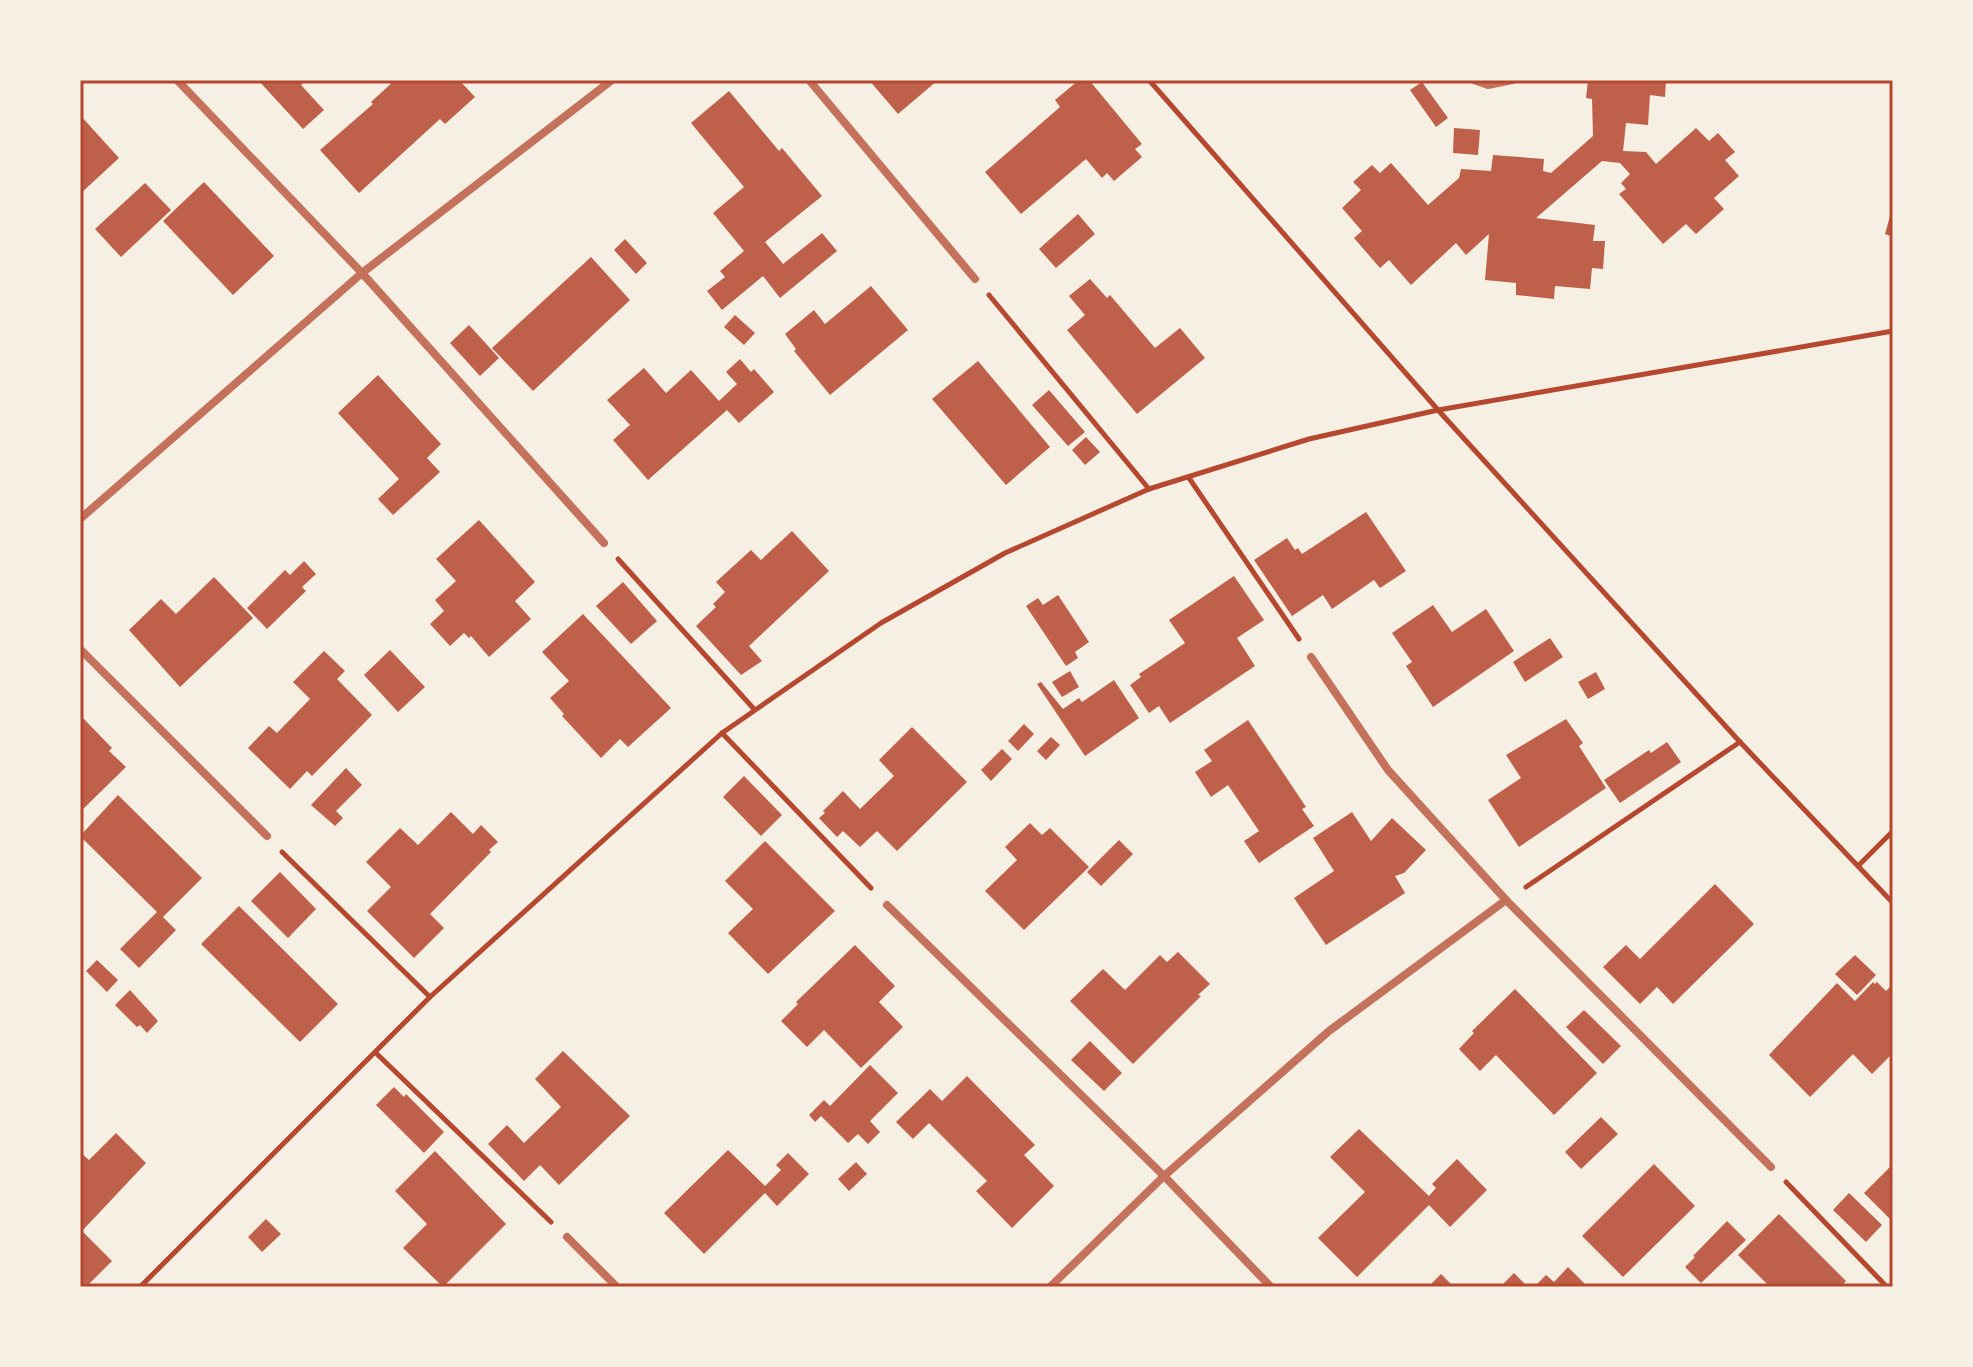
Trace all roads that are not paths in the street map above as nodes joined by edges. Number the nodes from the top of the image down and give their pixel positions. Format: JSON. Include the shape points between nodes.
{"nodes":[{"id":1,"x":177,"y":80,"type":"edge"},
{"id":2,"x":612,"y":80,"type":"edge"},
{"id":3,"x":809,"y":80,"type":"edge"},
{"id":4,"x":1474,"y":80,"type":"edge"},
{"id":5,"x":1512,"y":80,"type":"edge"},
{"id":6,"x":362,"y":273,"type":"junction"},
{"id":7,"x":975,"y":279,"type":"road end"},
{"id":8,"x":80,"y":519,"type":"edge"},
{"id":9,"x":604,"y":543,"type":"road end"},
{"id":10,"x":80,"y":649,"type":"edge"},
{"id":11,"x":1311,"y":657,"type":"road end"},
{"id":12,"x":267,"y":836,"type":"road end"},
{"id":13,"x":1506,"y":900,"type":"junction"},
{"id":14,"x":887,"y":905,"type":"road end"},
{"id":15,"x":1771,"y":1167,"type":"road end"},
{"id":16,"x":1164,"y":1176,"type":"junction"},
{"id":17,"x":567,"y":1237,"type":"road end"},
{"id":18,"x":617,"y":1287,"type":"edge"},
{"id":19,"x":1050,"y":1287,"type":"edge"},
{"id":20,"x":1271,"y":1287,"type":"edge"}],
"edges":[{"from":1,"to":6,"type":"street"},
{"from":2,"to":6,"type":"street"},
{"from":3,"to":7,"type":"street"},
{"from":4,"to":5,"type":"street","via":[[1488,85]]},
{"from":6,"to":8,"type":"street"},
{"from":6,"to":9,"type":"street"},
{"from":10,"to":12,"type":"street"},
{"from":11,"to":13,"type":"street","via":[[1388,770]]},
{"from":13,"to":15,"type":"street"},
{"from":13,"to":16,"type":"street","via":[[1329,1031]]},
{"from":14,"to":16,"type":"street"},
{"from":16,"to":19,"type":"street"},
{"from":16,"to":20,"type":"street"},
{"from":17,"to":18,"type":"street"}]}
